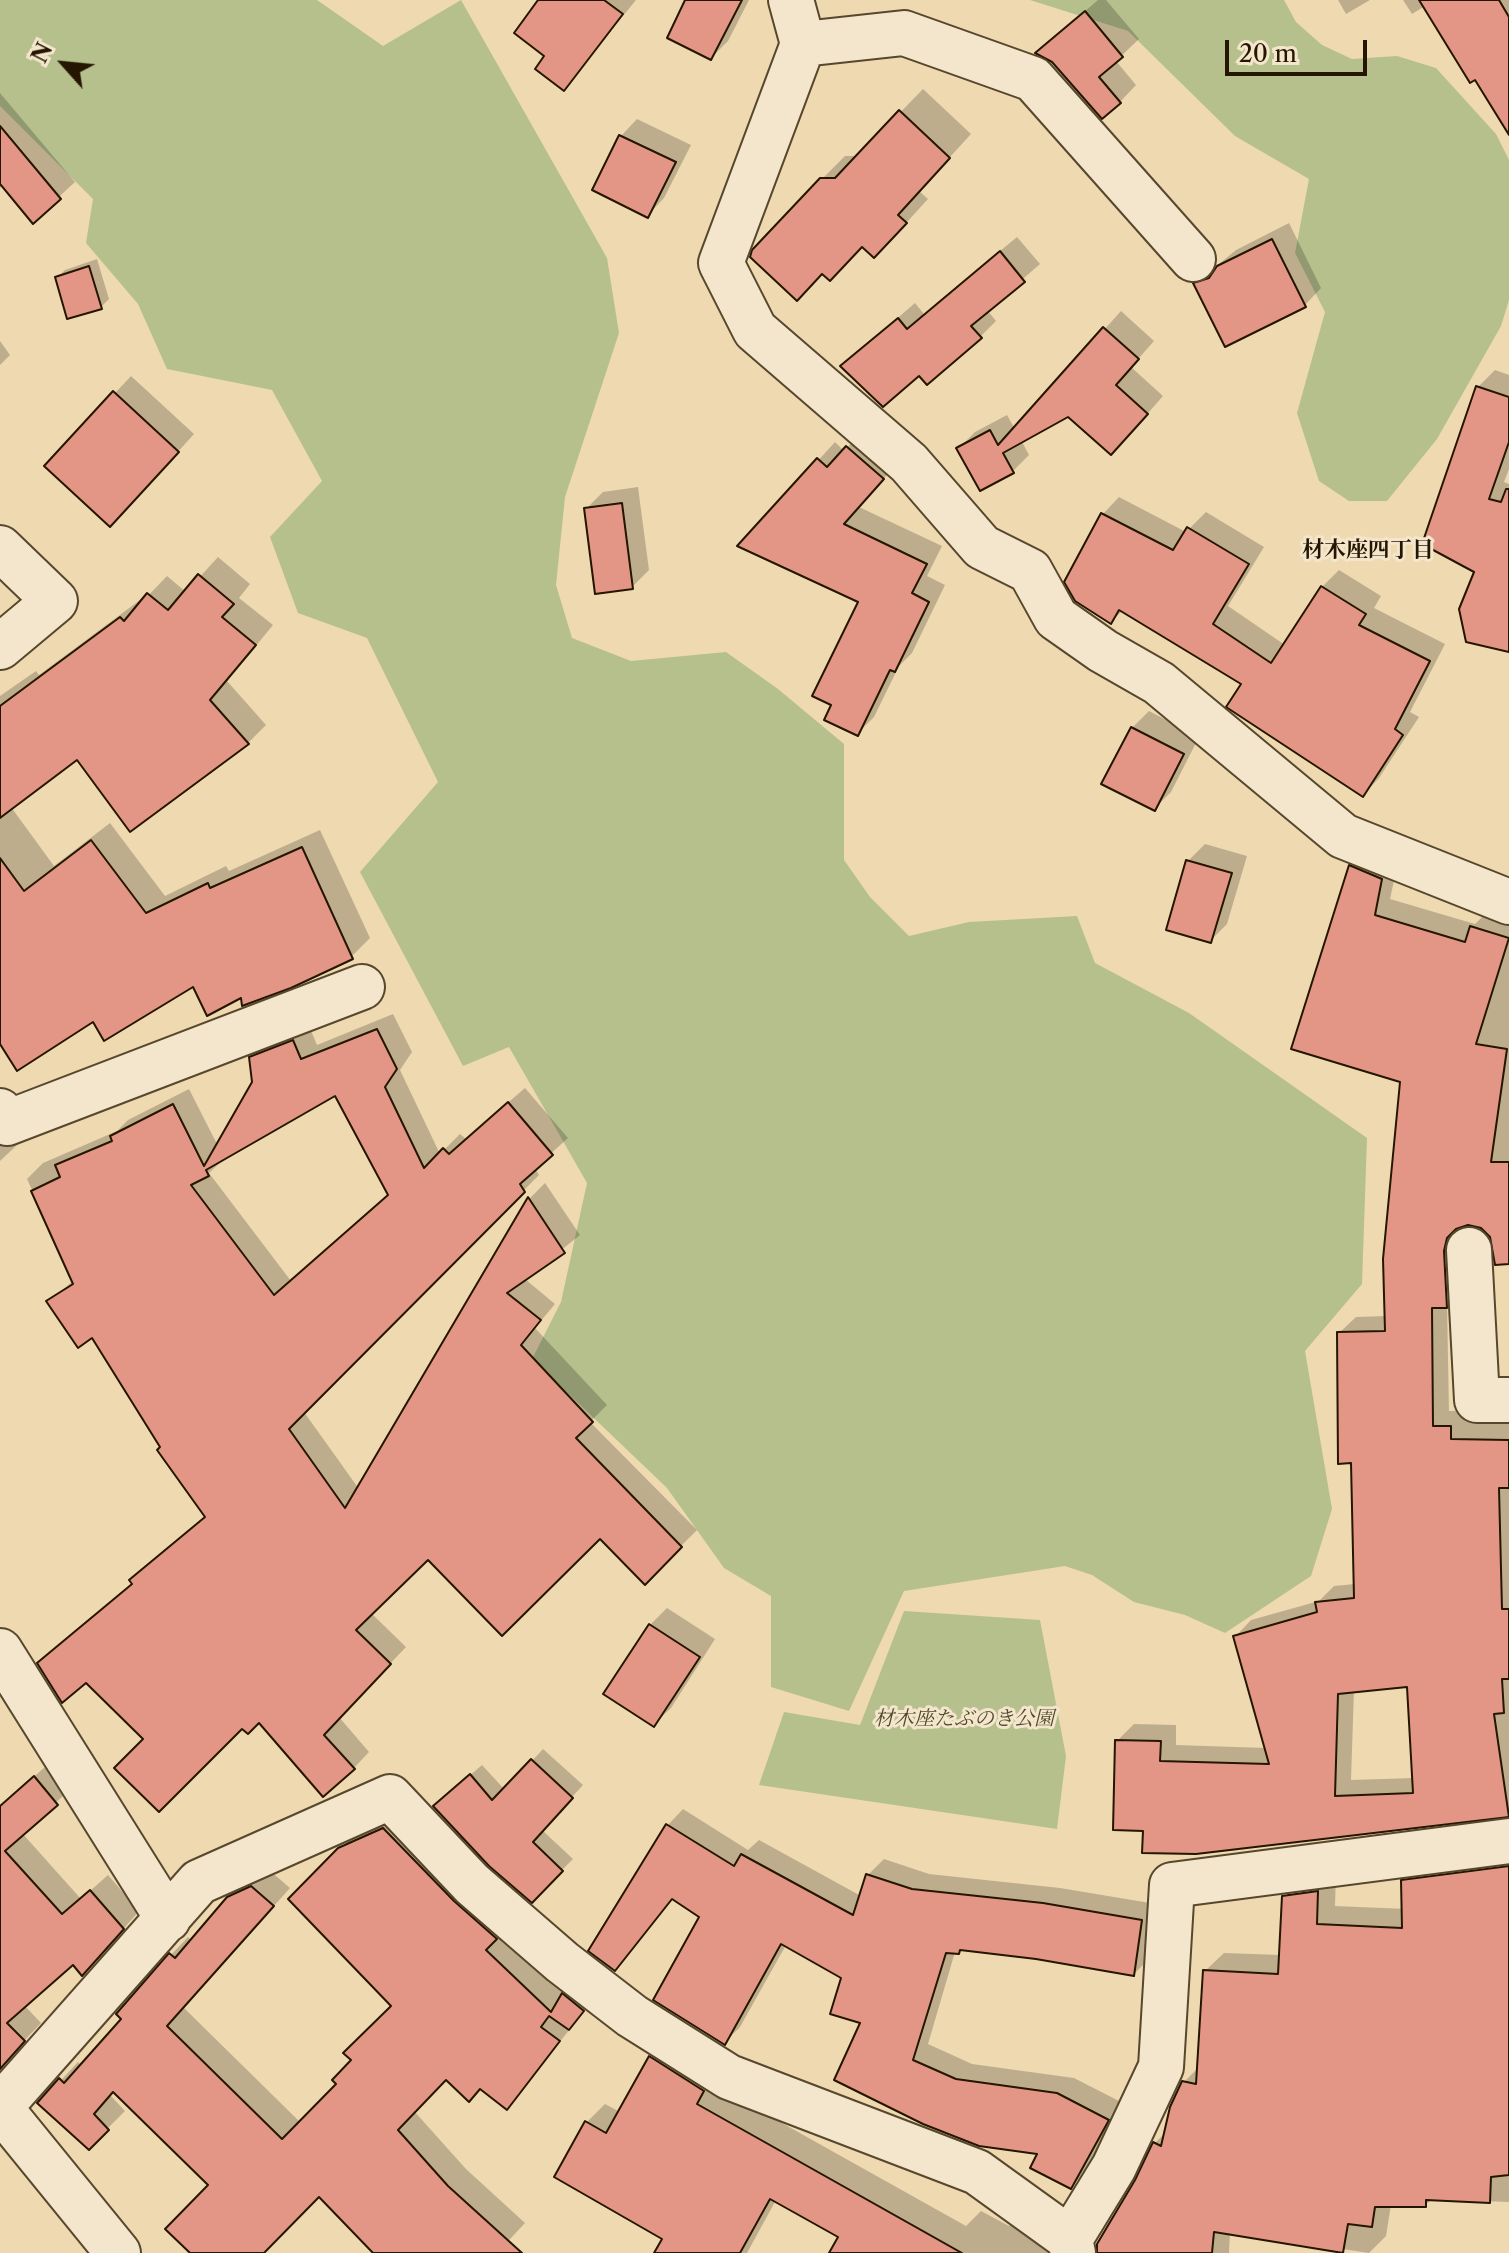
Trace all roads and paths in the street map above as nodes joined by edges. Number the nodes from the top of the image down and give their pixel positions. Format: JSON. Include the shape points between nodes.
{"nodes":[{"id":1,"x":791,"y":0,"type":"edge"},
{"id":2,"x":803,"y":44,"type":"junction"},
{"id":3,"x":1193,"y":259,"type":"dead end"},
{"id":4,"x":0,"y":548,"type":"edge"},
{"id":5,"x":0,"y":647,"type":"edge"},
{"id":6,"x":1509,"y":902,"type":"edge"},
{"id":7,"x":362,"y":987,"type":"dead end"},
{"id":8,"x":0,"y":1111,"type":"edge"},
{"id":9,"x":1469,"y":1250,"type":"dead end"},
{"id":10,"x":1509,"y":1400,"type":"edge"},
{"id":11,"x":0,"y":1651,"type":"edge"},
{"id":12,"x":1509,"y":1841,"type":"edge"},
{"id":13,"x":168,"y":1919,"type":"junction"},
{"id":14,"x":0,"y":2108,"type":"edge"},
{"id":15,"x":1071,"y":2246,"type":"edge"},
{"id":16,"x":118,"y":2253,"type":"edge"}],
"edges":[{"from":1,"to":2,"type":"street"},
{"from":2,"to":3,"type":"street","via":[[904,33],[1033,79]]},
{"from":2,"to":6,"type":"street","via":[[721,263],[755,330],[909,463],[982,547],[1030,571],[1056,618],[1159,683],[1343,836]]},
{"from":4,"to":5,"type":"street","via":[[55,601]]},
{"from":7,"to":8,"type":"street","via":[[7,1123]]},
{"from":9,"to":10,"type":"street","via":[[1477,1400]]},
{"from":11,"to":13,"type":"street"},
{"from":12,"to":15,"type":"street","via":[[1172,1885],[1161,2067]]},
{"from":13,"to":14,"type":"street"},
{"from":13,"to":15,"type":"street","via":[[199,1882],[390,1797],[472,1884],[632,2016],[729,2077],[977,2172]]},
{"from":14,"to":16,"type":"street"}]}
